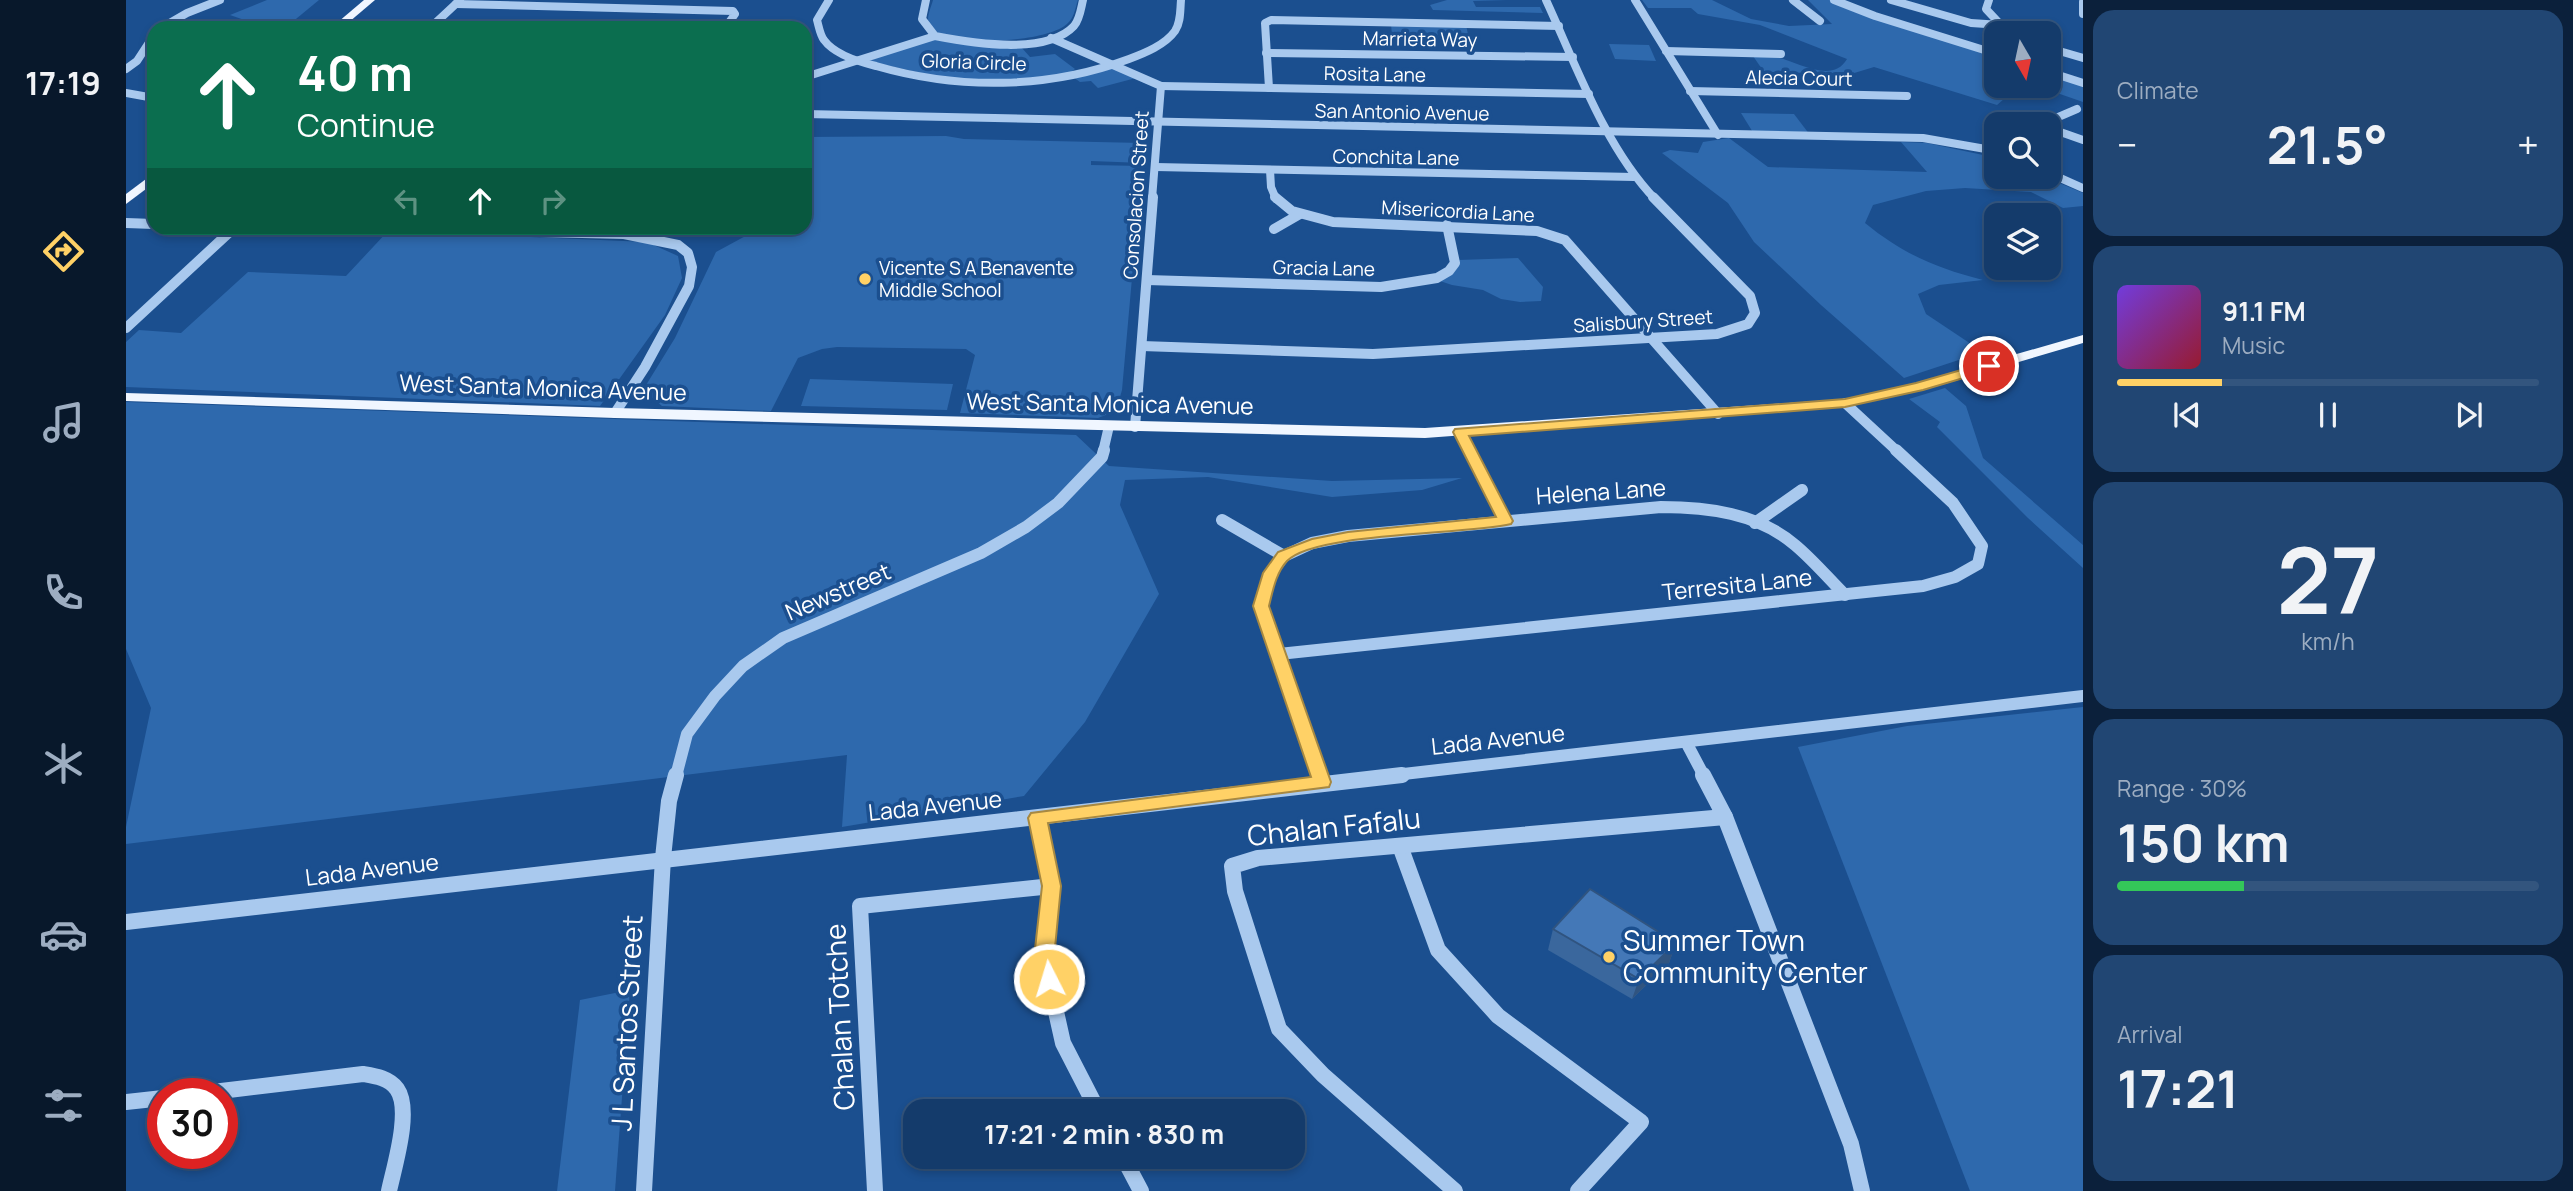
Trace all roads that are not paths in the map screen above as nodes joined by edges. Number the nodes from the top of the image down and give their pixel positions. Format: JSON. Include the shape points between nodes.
{"nodes":[{"id":1,"x":187,"y":0,"type":"edge"},
{"id":2,"x":220,"y":0,"type":"edge"},
{"id":3,"x":370,"y":0,"type":"edge"},
{"id":4,"x":642,"y":0,"type":"edge"},
{"id":5,"x":829,"y":0,"type":"edge"},
{"id":6,"x":926,"y":0,"type":"edge"},
{"id":7,"x":1083,"y":0,"type":"edge"},
{"id":8,"x":1181,"y":0,"type":"edge"},
{"id":9,"x":1546,"y":0,"type":"edge"},
{"id":10,"x":1635,"y":0,"type":"edge"},
{"id":11,"x":1793,"y":0,"type":"edge"},
{"id":12,"x":1834,"y":0,"type":"edge"},
{"id":13,"x":1891,"y":0,"type":"edge"},
{"id":14,"x":1989,"y":0,"type":"edge"},
{"id":15,"x":458,"y":2,"type":"edge"},
{"id":16,"x":2083,"y":2,"type":"edge"},
{"id":17,"x":207,"y":5,"type":"junction"},
{"id":18,"x":634,"y":8,"type":"junction"},
{"id":19,"x":2083,"y":13,"type":"edge"},
{"id":20,"x":1820,"y":20,"type":"dead end"},
{"id":21,"x":171,"y":21,"type":"edge"},
{"id":22,"x":344,"y":21,"type":"edge"},
{"id":23,"x":438,"y":21,"type":"edge"},
{"id":24,"x":730,"y":21,"type":"edge"},
{"id":25,"x":1997,"y":21,"type":"edge"},
{"id":26,"x":1984,"y":24,"type":"edge"},
{"id":27,"x":1559,"y":26,"type":"junction"},
{"id":28,"x":935,"y":36,"type":"junction"},
{"id":29,"x":1051,"y":37,"type":"junction"},
{"id":30,"x":147,"y":46,"type":"edge"},
{"id":31,"x":1984,"y":50,"type":"edge"},
{"id":32,"x":1666,"y":51,"type":"junction"},
{"id":33,"x":2062,"y":52,"type":"edge"},
{"id":34,"x":1266,"y":53,"type":"junction"},
{"id":35,"x":1781,"y":54,"type":"dead end"},
{"id":36,"x":1573,"y":57,"type":"junction"},
{"id":37,"x":2083,"y":58,"type":"edge"},
{"id":38,"x":854,"y":60,"type":"junction"},
{"id":39,"x":1115,"y":65,"type":"junction"},
{"id":40,"x":126,"y":69,"type":"edge"},
{"id":41,"x":812,"y":75,"type":"edge"},
{"id":42,"x":2062,"y":76,"type":"edge"},
{"id":43,"x":2083,"y":83,"type":"edge"},
{"id":44,"x":1161,"y":86,"type":"junction"},
{"id":45,"x":1269,"y":88,"type":"junction"},
{"id":46,"x":1690,"y":91,"type":"junction"},
{"id":47,"x":126,"y":93,"type":"edge"},
{"id":48,"x":1589,"y":94,"type":"junction"},
{"id":49,"x":1908,"y":96,"type":"dead end"},
{"id":50,"x":147,"y":97,"type":"edge"},
{"id":51,"x":2077,"y":109,"type":"dead end"},
{"id":52,"x":812,"y":114,"type":"edge"},
{"id":53,"x":2061,"y":116,"type":"edge"},
{"id":54,"x":1158,"y":123,"type":"junction"},
{"id":55,"x":1610,"y":132,"type":"junction"},
{"id":56,"x":2061,"y":132,"type":"edge"},
{"id":57,"x":1718,"y":135,"type":"junction"},
{"id":58,"x":2083,"y":140,"type":"edge"},
{"id":59,"x":1984,"y":148,"type":"edge"},
{"id":60,"x":1156,"y":167,"type":"junction"},
{"id":61,"x":1270,"y":170,"type":"junction"},
{"id":62,"x":1634,"y":177,"type":"junction"},
{"id":63,"x":2061,"y":178,"type":"edge"},
{"id":64,"x":147,"y":183,"type":"edge"},
{"id":65,"x":2083,"y":188,"type":"edge"},
{"id":66,"x":126,"y":200,"type":"edge"},
{"id":67,"x":1300,"y":214,"type":"junction"},
{"id":68,"x":126,"y":223,"type":"edge"},
{"id":69,"x":147,"y":224,"type":"edge"},
{"id":70,"x":1447,"y":225,"type":"junction"},
{"id":71,"x":1274,"y":229,"type":"dead end"},
{"id":72,"x":226,"y":235,"type":"edge"},
{"id":73,"x":629,"y":235,"type":"edge"},
{"id":74,"x":1147,"y":280,"type":"junction"},
{"id":75,"x":126,"y":328,"type":"edge"},
{"id":76,"x":1652,"y":338,"type":"junction"},
{"id":77,"x":2083,"y":338,"type":"edge"},
{"id":78,"x":1142,"y":346,"type":"junction"},
{"id":79,"x":126,"y":397,"type":"edge"},
{"id":80,"x":1845,"y":403,"type":"junction"},
{"id":81,"x":615,"y":413,"type":"junction"},
{"id":82,"x":1718,"y":414,"type":"junction"},
{"id":83,"x":1109,"y":426,"type":"junction"},
{"id":84,"x":1135,"y":427,"type":"junction"},
{"id":85,"x":1460,"y":432,"type":"junction"},
{"id":86,"x":1802,"y":490,"type":"dead end"},
{"id":87,"x":1222,"y":520,"type":"dead end"},
{"id":88,"x":1506,"y":521,"type":"junction"},
{"id":89,"x":1755,"y":523,"type":"junction"},
{"id":90,"x":1283,"y":556,"type":"junction"},
{"id":91,"x":1845,"y":595,"type":"junction"},
{"id":92,"x":1279,"y":654,"type":"junction"},
{"id":93,"x":2083,"y":696,"type":"edge"},
{"id":94,"x":1686,"y":742,"type":"junction"},
{"id":95,"x":1322,"y":782,"type":"junction"},
{"id":96,"x":1725,"y":817,"type":"junction"},
{"id":97,"x":1038,"y":818,"type":"junction"},
{"id":98,"x":1400,"y":846,"type":"junction"},
{"id":99,"x":663,"y":858,"type":"junction"},
{"id":100,"x":1052,"y":886,"type":"junction"},
{"id":101,"x":126,"y":922,"type":"edge"},
{"id":102,"x":238,"y":1089,"type":"edge"},
{"id":103,"x":1092,"y":1099,"type":"edge"},
{"id":104,"x":147,"y":1100,"type":"edge"},
{"id":105,"x":126,"y":1102,"type":"edge"},
{"id":106,"x":1129,"y":1169,"type":"edge"},
{"id":107,"x":389,"y":1191,"type":"edge"},
{"id":108,"x":644,"y":1191,"type":"edge"},
{"id":109,"x":875,"y":1191,"type":"edge"},
{"id":110,"x":1141,"y":1191,"type":"edge"},
{"id":111,"x":1455,"y":1191,"type":"edge"},
{"id":112,"x":1578,"y":1191,"type":"edge"},
{"id":113,"x":1862,"y":1191,"type":"edge"}],
"edges":[{"from":1,"to":17,"type":"street"},
{"from":2,"to":17,"type":"street"},
{"from":3,"to":22,"type":"main road"},
{"from":4,"to":18,"type":"street"},
{"from":5,"to":38,"type":"street","name":"Gloria Circle","via":[[817,20],[824,40]]},
{"from":6,"to":28,"type":"street","via":[[922,19]]},
{"from":7,"to":29,"type":"street","via":[[1073,26]]},
{"from":8,"to":39,"type":"street","name":"Gloria Circle","via":[[1177,27],[1158,47]]},
{"from":9,"to":27,"type":"street","name":"Salisbury Street"},
{"from":10,"to":32,"type":"street"},
{"from":11,"to":20,"type":"street"},
{"from":12,"to":31,"type":"street"},
{"from":13,"to":26,"type":"street"},
{"from":14,"to":25,"type":"street","via":[[1986,9]]},
{"from":15,"to":18,"type":"street"},
{"from":15,"to":23,"type":"street"},
{"from":16,"to":19,"type":"street"},
{"from":17,"to":21,"type":"street"},
{"from":18,"to":24,"type":"street","via":[[733,11]]},
{"from":27,"to":34,"type":"street","via":[[1276,20],[1265,23]]},
{"from":27,"to":36,"type":"street","name":"Salisbury Street"},
{"from":28,"to":29,"type":"street","via":[[986,44]]},
{"from":28,"to":38,"type":"street"},
{"from":29,"to":39,"type":"street","name":"Consolacion Street"},
{"from":30,"to":40,"type":"street"},
{"from":32,"to":35,"type":"street"},
{"from":32,"to":46,"type":"street"},
{"from":33,"to":37,"type":"street"},
{"from":34,"to":36,"type":"street","name":"Marrieta Way"},
{"from":34,"to":45,"type":"street"},
{"from":36,"to":48,"type":"street","name":"Salisbury Street"},
{"from":38,"to":39,"type":"street","name":"Gloria Circle","via":[[891,72],[996,82],[1069,76]]},
{"from":38,"to":41,"type":"street"},
{"from":39,"to":44,"type":"street","name":"Consolacion Street"},
{"from":42,"to":43,"type":"street"},
{"from":44,"to":45,"type":"street","name":"Rosita Lane"},
{"from":44,"to":54,"type":"street","name":"Consolacion Street"},
{"from":45,"to":48,"type":"street","name":"Rosita Lane"},
{"from":46,"to":49,"type":"street","name":"Alecia Court"},
{"from":46,"to":57,"type":"street"},
{"from":47,"to":50,"type":"street"},
{"from":48,"to":55,"type":"street","name":"Salisbury Street"},
{"from":51,"to":53,"type":"street"},
{"from":52,"to":54,"type":"street","name":"San Antonio Avenue"},
{"from":54,"to":55,"type":"street","name":"San Antonio Avenue"},
{"from":54,"to":60,"type":"street","name":"Consolacion Street"},
{"from":55,"to":57,"type":"street","name":"San Antonio Avenue"},
{"from":55,"to":62,"type":"street","name":"Salisbury Street"},
{"from":56,"to":58,"type":"street"},
{"from":57,"to":59,"type":"street","name":"San Antonio Avenue","via":[[1923,138]]},
{"from":60,"to":61,"type":"street","name":"Conchita Lane"},
{"from":60,"to":74,"type":"street","name":"Consolacion Street"},
{"from":61,"to":62,"type":"street","name":"Conchita Lane"},
{"from":61,"to":67,"type":"street","name":"Misericordia Lane","via":[[1271,191],[1277,200]]},
{"from":62,"to":76,"type":"street","name":"Salisbury Street","via":[[1756,306],[1748,325],[1735,331]]},
{"from":63,"to":65,"type":"street"},
{"from":64,"to":66,"type":"main road"},
{"from":67,"to":70,"type":"street","name":"Misericordia Lane","via":[[1355,224]]},
{"from":67,"to":71,"type":"street"},
{"from":68,"to":69,"type":"street"},
{"from":70,"to":74,"type":"street","name":"Gracia Lane","via":[[1455,262],[1449,271],[1420,283],[1381,287]]},
{"from":70,"to":76,"type":"street","name":"Misericordia Lane","via":[[1537,231],[1565,240]]},
{"from":72,"to":75,"type":"street"},
{"from":73,"to":81,"type":"street","via":[[678,245],[688,253],[692,267],[689,286]]},
{"from":74,"to":78,"type":"street","name":"Consolacion Street"},
{"from":76,"to":78,"type":"street","name":"Salisbury Street","via":[[1373,354]]},
{"from":76,"to":82,"type":"street","name":"Misericordia Lane"},
{"from":77,"to":80,"type":"main road","name":"West Santa Monica Avenue","via":[[1919,387]]},
{"from":78,"to":84,"type":"street","name":"Consolacion Street"},
{"from":79,"to":81,"type":"main road","name":"West Santa Monica Avenue"},
{"from":80,"to":82,"type":"main road","name":"West Santa Monica Avenue"},
{"from":80,"to":91,"type":"street","name":"Terresita Lane","via":[[1953,503],[1982,546],[1978,564],[1955,577],[1923,586]]},
{"from":81,"to":83,"type":"main road","name":"West Santa Monica Avenue"},
{"from":82,"to":85,"type":"main road","name":"West Santa Monica Avenue"},
{"from":83,"to":84,"type":"main road","name":"West Santa Monica Avenue"},
{"from":83,"to":99,"type":"street","name":"Newstreet","via":[[1102,457],[1058,503],[1026,527],[981,553],[783,638],[743,666],[687,734],[669,801]]},
{"from":84,"to":85,"type":"main road","name":"West Santa Monica Avenue"},
{"from":85,"to":88,"type":"street"},
{"from":86,"to":89,"type":"street"},
{"from":87,"to":90,"type":"street"},
{"from":88,"to":89,"type":"street","name":"Helena Lane","via":[[1684,507],[1733,513]]},
{"from":88,"to":90,"type":"street","name":"Helena Lane","via":[[1348,537]]},
{"from":89,"to":91,"type":"street","name":"Helena Lane","via":[[1793,543]]},
{"from":90,"to":92,"type":"street","via":[[1269,576],[1261,606]]},
{"from":91,"to":92,"type":"street","name":"Terresita Lane"},
{"from":92,"to":95,"type":"street"},
{"from":93,"to":94,"type":"street","name":"Lada Avenue"},
{"from":94,"to":95,"type":"street","name":"Lada Avenue"},
{"from":94,"to":96,"type":"street"},
{"from":95,"to":97,"type":"street","name":"Lada Avenue"},
{"from":96,"to":98,"type":"street","name":"Chalan Fafalu"},
{"from":96,"to":113,"type":"street","via":[[1851,1144]]},
{"from":97,"to":99,"type":"street","name":"Lada Avenue"},
{"from":97,"to":100,"type":"street"},
{"from":98,"to":111,"type":"street","name":"Chalan Fafalu","via":[[1258,858],[1232,866],[1235,891],[1279,1029],[1323,1075]]},
{"from":98,"to":112,"type":"street","via":[[1438,950],[1498,1016],[1641,1122]]},
{"from":99,"to":101,"type":"street","name":"Lada Avenue"},
{"from":99,"to":108,"type":"street","name":"J L Santos Street"},
{"from":100,"to":103,"type":"street","via":[[1044,958],[1063,1043]]},
{"from":100,"to":109,"type":"street","name":"Chalan Totche","via":[[860,906]]},
{"from":102,"to":107,"type":"street","via":[[363,1073],[391,1081],[400,1090],[404,1116]]},
{"from":104,"to":105,"type":"street"},
{"from":106,"to":110,"type":"street"}]}
